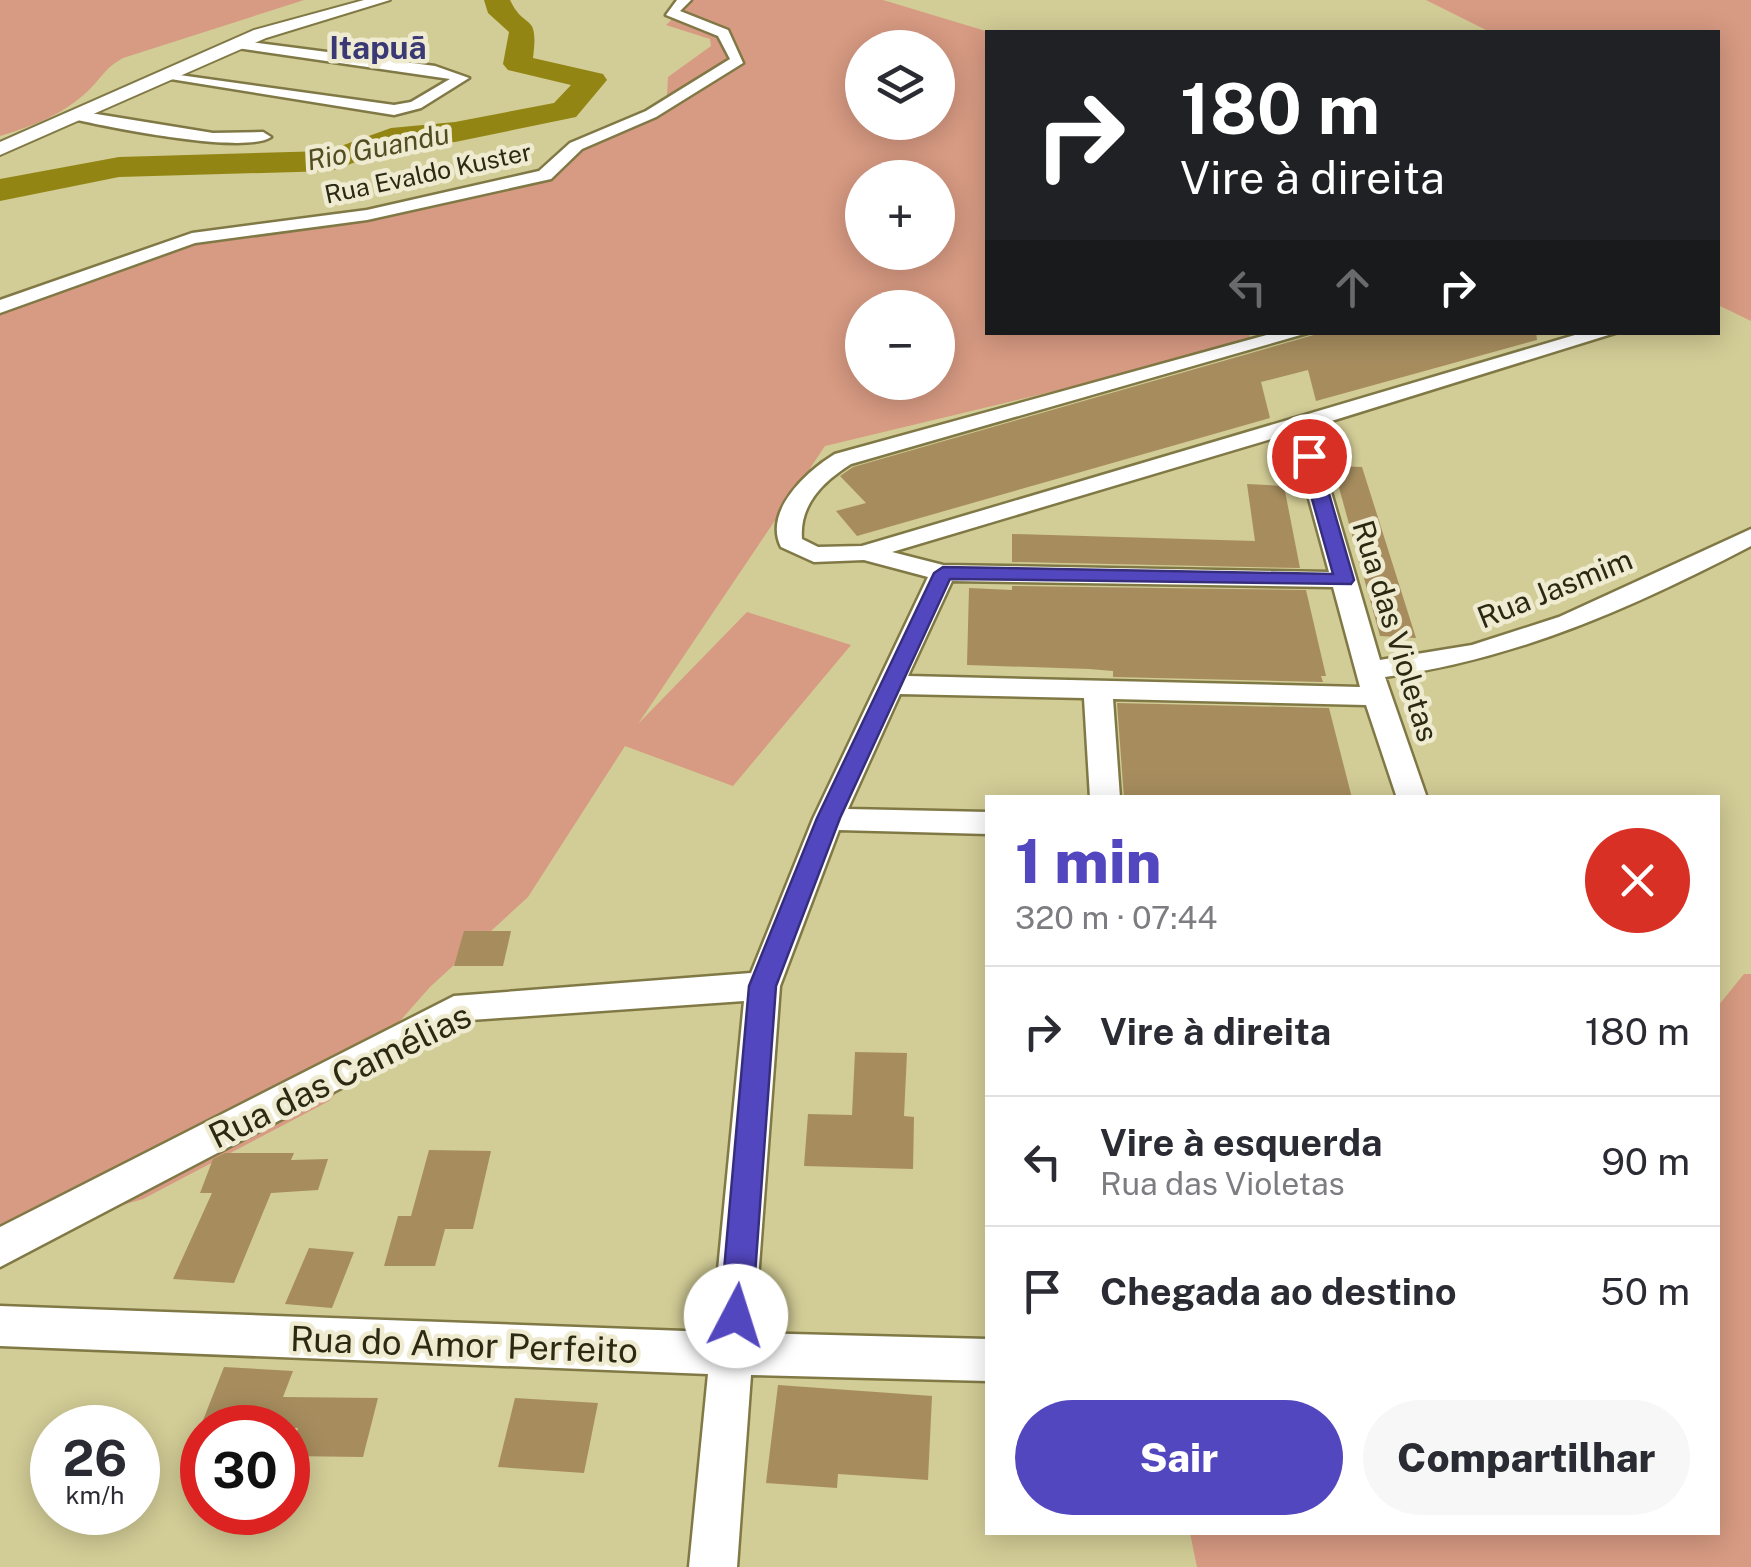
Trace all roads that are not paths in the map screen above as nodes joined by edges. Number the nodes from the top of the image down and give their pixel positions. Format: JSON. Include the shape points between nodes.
{"nodes":[{"id":1,"x":382,"y":0,"type":"edge"},
{"id":2,"x":685,"y":0,"type":"edge"},
{"id":3,"x":235,"y":44,"type":"junction"},
{"id":4,"x":376,"y":60,"type":"junction"},
{"id":5,"x":344,"y":75,"type":"dead end"},
{"id":6,"x":165,"y":77,"type":"junction"},
{"id":7,"x":329,"y":83,"type":"dead end"},
{"id":8,"x":298,"y":98,"type":"junction"},
{"id":9,"x":78,"y":116,"type":"junction"},
{"id":10,"x":263,"y":137,"type":"dead end"},
{"id":11,"x":0,"y":149,"type":"edge"},
{"id":12,"x":0,"y":307,"type":"edge"},
{"id":13,"x":1290,"y":335,"type":"edge"},
{"id":14,"x":1598,"y":335,"type":"edge"},
{"id":15,"x":1300,"y":426,"type":"junction"},
{"id":16,"x":1751,"y":536,"type":"edge"},
{"id":17,"x":864,"y":553,"type":"junction"},
{"id":18,"x":943,"y":573,"type":"junction"},
{"id":19,"x":1344,"y":580,"type":"junction"},
{"id":20,"x":1375,"y":683,"type":"junction"},
{"id":21,"x":893,"y":685,"type":"junction"},
{"id":22,"x":1098,"y":692,"type":"junction"},
{"id":23,"x":1105,"y":795,"type":"edge"},
{"id":24,"x":1411,"y":795,"type":"edge"},
{"id":25,"x":828,"y":818,"type":"junction"},
{"id":26,"x":985,"y":823,"type":"edge"},
{"id":27,"x":762,"y":986,"type":"junction"},
{"id":28,"x":0,"y":1248,"type":"edge"},
{"id":29,"x":0,"y":1326,"type":"edge"},
{"id":30,"x":733,"y":1353,"type":"junction"},
{"id":31,"x":985,"y":1360,"type":"edge"},
{"id":32,"x":714,"y":1567,"type":"edge"}],
"edges":[{"from":1,"to":3,"type":"street"},
{"from":2,"to":12,"type":"street","name":"Rua Evaldo Kuster","via":[[670,12],[723,33],[738,60],[651,114],[576,146],[544,175],[351,218],[192,238]]},
{"from":3,"to":4,"type":"street"},
{"from":3,"to":6,"type":"street"},
{"from":4,"to":5,"type":"street"},
{"from":4,"to":8,"type":"street","via":[[462,78],[402,110]]},
{"from":6,"to":8,"type":"street"},
{"from":6,"to":9,"type":"street"},
{"from":7,"to":8,"type":"street"},
{"from":9,"to":10,"type":"street","via":[[213,138]]},
{"from":9,"to":11,"type":"street"},
{"from":13,"to":17,"type":"street","via":[[844,459],[803,494],[790,542],[814,554]]},
{"from":14,"to":15,"type":"street"},
{"from":15,"to":17,"type":"street"},
{"from":15,"to":19,"type":"street","name":"Rua das Violetas"},
{"from":16,"to":20,"type":"street","name":"Rua Jasmim","via":[[1534,638]]},
{"from":17,"to":18,"type":"street"},
{"from":18,"to":19,"type":"street"},
{"from":18,"to":21,"type":"street"},
{"from":19,"to":20,"type":"street","name":"Rua das Violetas"},
{"from":20,"to":22,"type":"street","name":"Rua Jasmim"},
{"from":20,"to":24,"type":"street","name":"Rua das Violetas"},
{"from":21,"to":22,"type":"street","name":"Rua Jasmim"},
{"from":21,"to":25,"type":"street"},
{"from":22,"to":23,"type":"street"},
{"from":25,"to":26,"type":"street"},
{"from":25,"to":27,"type":"street"},
{"from":27,"to":28,"type":"street","name":"Rua das Camélias","via":[[466,1006]]},
{"from":27,"to":30,"type":"street"},
{"from":29,"to":30,"type":"street","name":"Rua do Amor Perfeito"},
{"from":30,"to":31,"type":"street","name":"Rua do Amor Perfeito"},
{"from":30,"to":32,"type":"street"}]}
